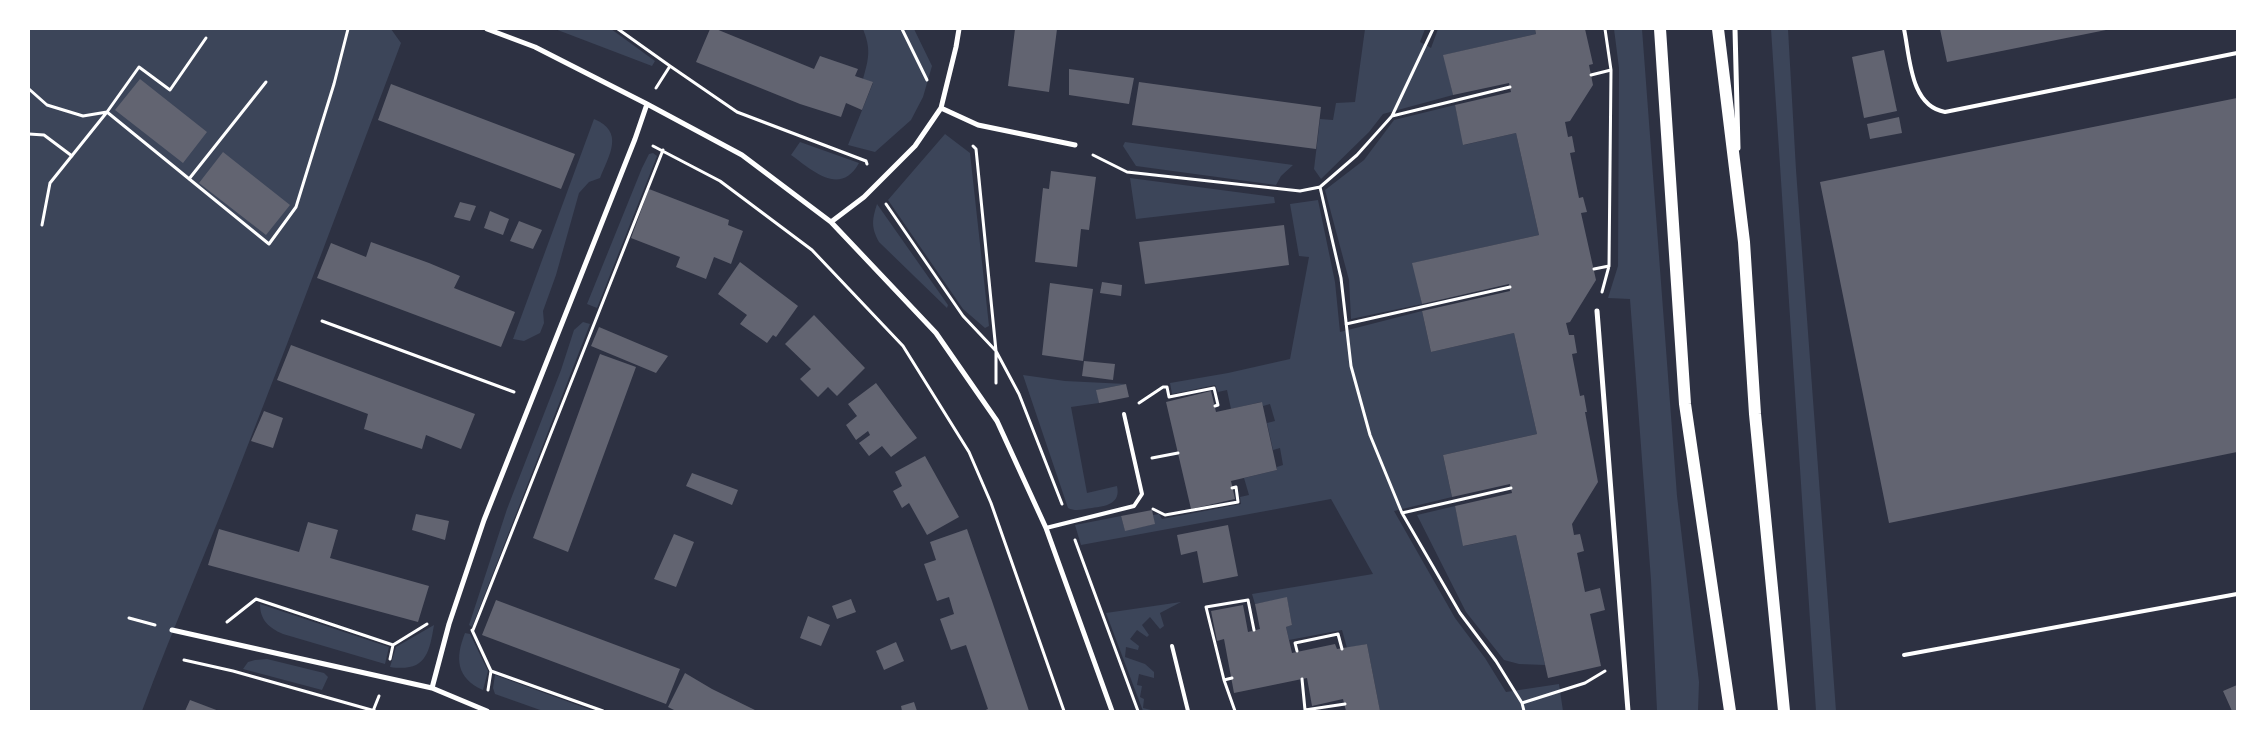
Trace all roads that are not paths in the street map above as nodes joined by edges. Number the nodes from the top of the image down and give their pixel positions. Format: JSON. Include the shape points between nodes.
{"nodes":[{"id":1,"x":487,"y":29,"type":"edge"},
{"id":2,"x":959,"y":29,"type":"edge"},
{"id":3,"x":1660,"y":29,"type":"edge"},
{"id":4,"x":1718,"y":29,"type":"edge"},
{"id":5,"x":1735,"y":29,"type":"edge"},
{"id":6,"x":1904,"y":29,"type":"edge"},
{"id":7,"x":2237,"y":53,"type":"edge"},
{"id":8,"x":647,"y":104,"type":"junction"},
{"id":9,"x":941,"y":108,"type":"junction"},
{"id":10,"x":1075,"y":145,"type":"road end"},
{"id":11,"x":1740,"y":208,"type":"junction"},
{"id":12,"x":831,"y":222,"type":"junction"},
{"id":13,"x":1597,"y":311,"type":"road end"},
{"id":14,"x":1124,"y":414,"type":"road end"},
{"id":15,"x":1046,"y":528,"type":"junction"},
{"id":16,"x":2237,"y":594,"type":"edge"},
{"id":17,"x":172,"y":630,"type":"road end"},
{"id":18,"x":1172,"y":646,"type":"dead end"},
{"id":19,"x":1904,"y":655,"type":"dead end"},
{"id":20,"x":432,"y":688,"type":"junction"},
{"id":21,"x":487,"y":711,"type":"edge"},
{"id":22,"x":1112,"y":711,"type":"edge"},
{"id":23,"x":1188,"y":711,"type":"edge"},
{"id":24,"x":1628,"y":711,"type":"edge"},
{"id":25,"x":1730,"y":711,"type":"edge"},
{"id":26,"x":1784,"y":711,"type":"edge"}],
"edges":[{"from":1,"to":8,"type":"street","via":[[535,47]]},
{"from":2,"to":9,"type":"street"},
{"from":3,"to":25,"type":"main road","via":[[1685,404]]},
{"from":4,"to":11,"type":"main road"},
{"from":5,"to":11,"type":"street"},
{"from":6,"to":7,"type":"lane","via":[[1919,95],[1929,106],[1945,112]]},
{"from":8,"to":12,"type":"street","via":[[742,155]]},
{"from":8,"to":20,"type":"street","via":[[484,520],[449,624]]},
{"from":9,"to":10,"type":"street","via":[[978,125]]},
{"from":9,"to":12,"type":"street","via":[[915,146],[875,187]]},
{"from":11,"to":26,"type":"main road","via":[[1756,423]]},
{"from":12,"to":15,"type":"street","via":[[936,332],[997,421]]},
{"from":13,"to":24,"type":"street"},
{"from":14,"to":15,"type":"lane","via":[[1142,494],[1134,506]]},
{"from":15,"to":22,"type":"street"},
{"from":16,"to":19,"type":"lane"},
{"from":17,"to":20,"type":"street"},
{"from":18,"to":23,"type":"lane"},
{"from":20,"to":21,"type":"street"}]}
